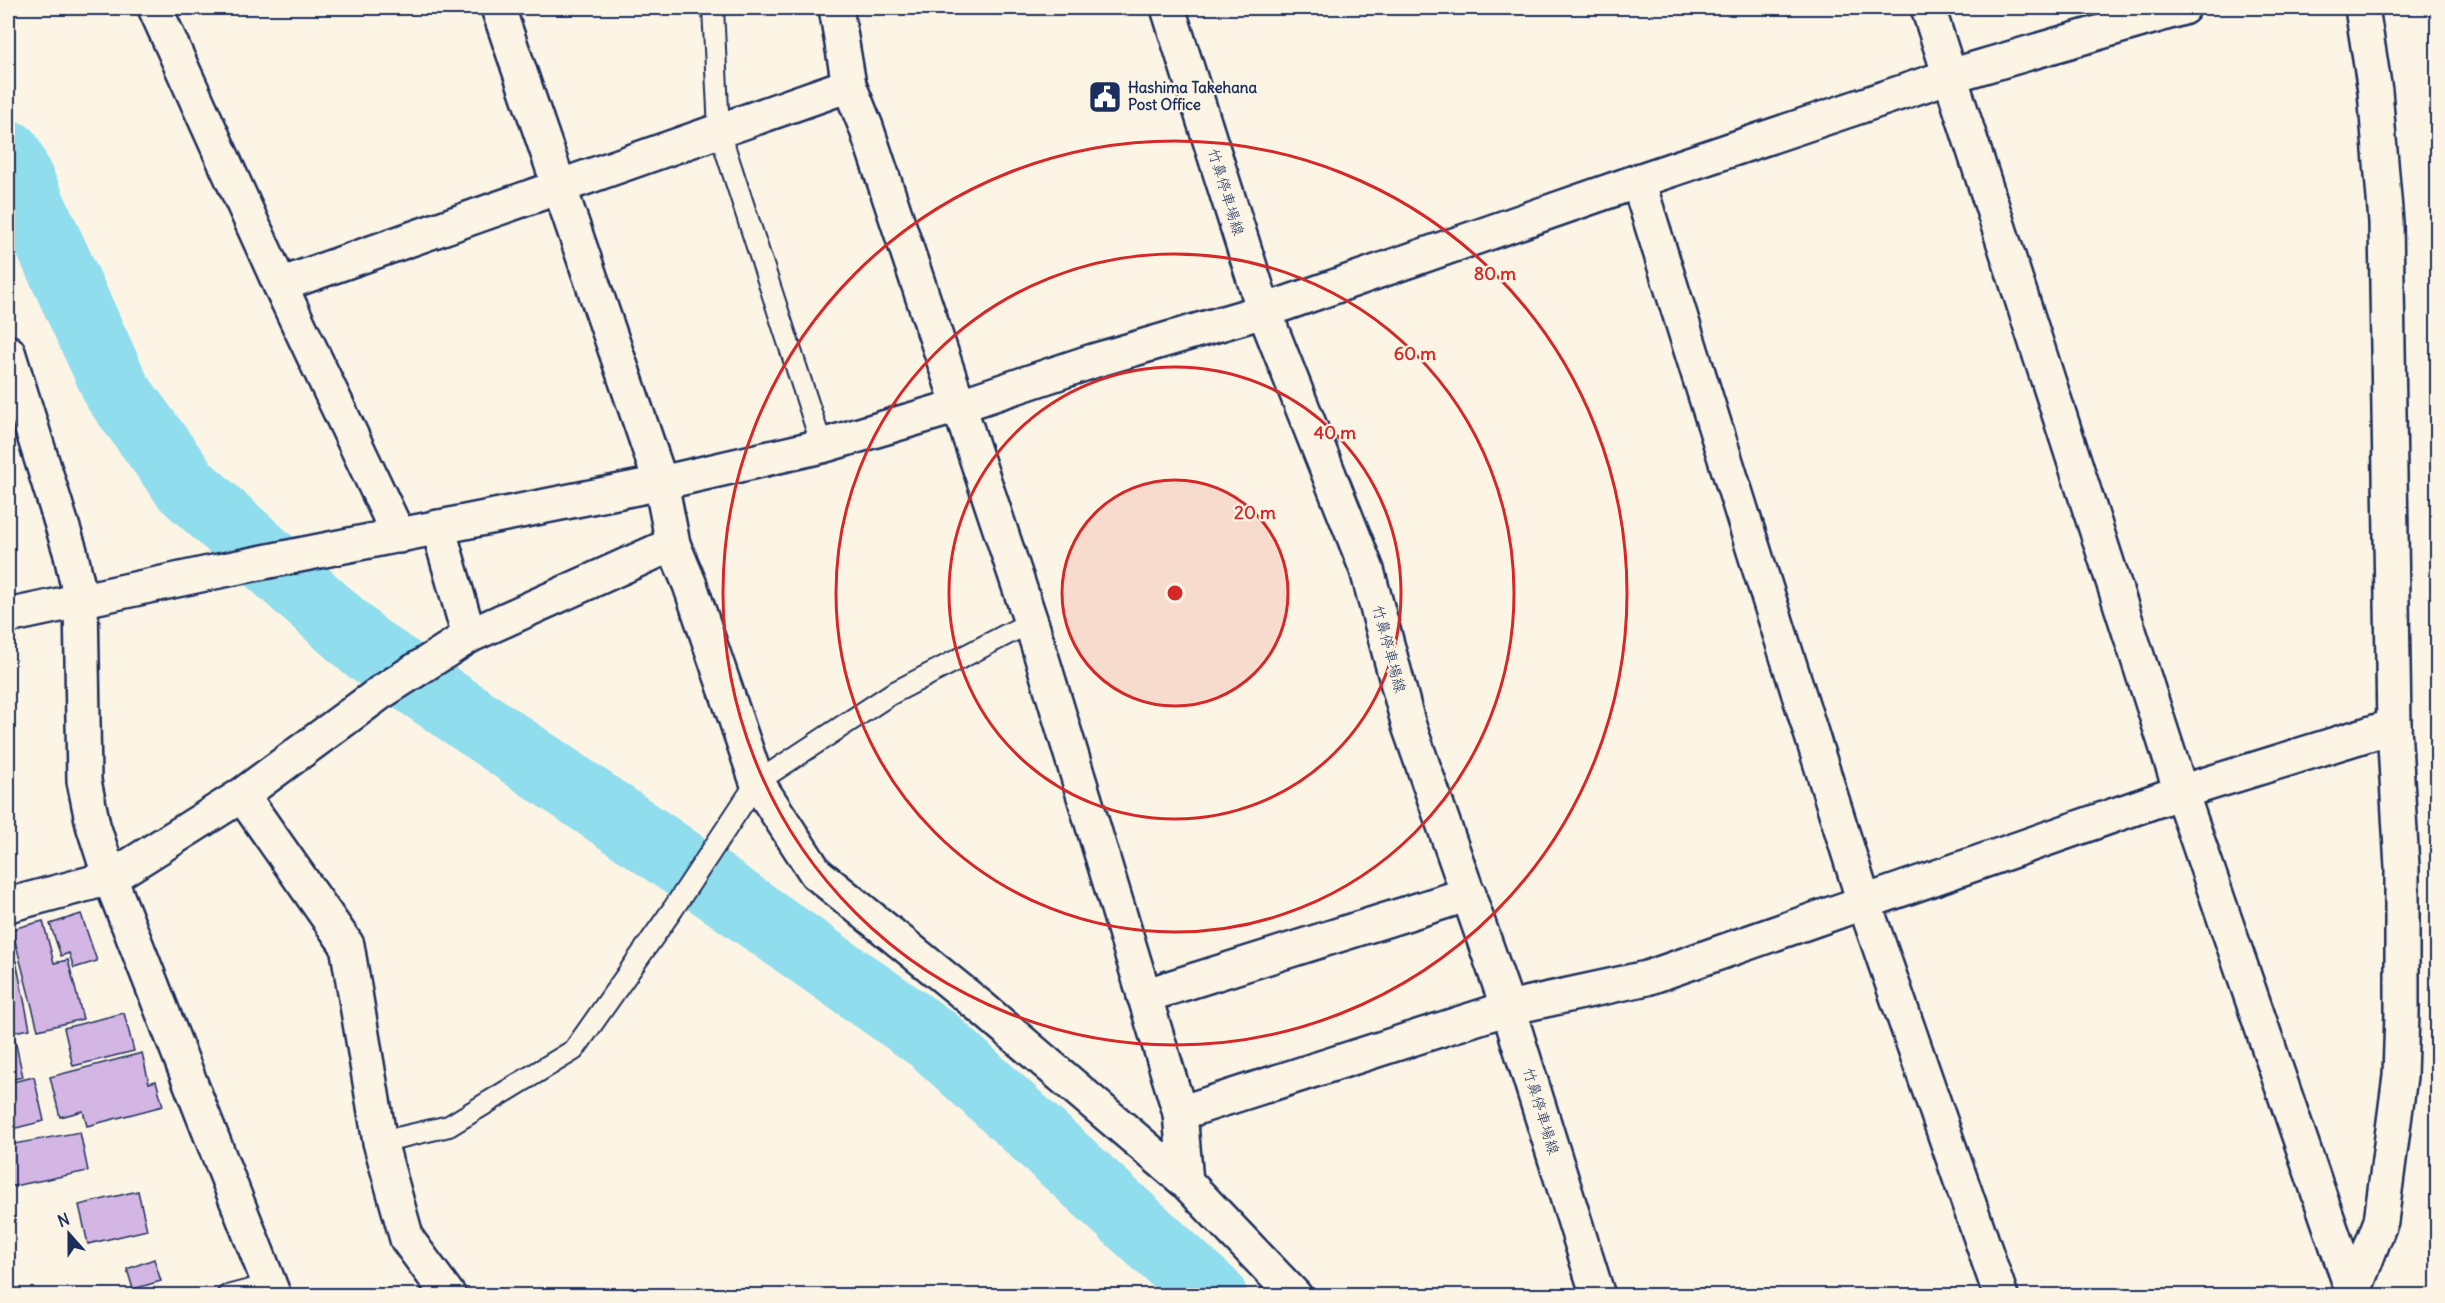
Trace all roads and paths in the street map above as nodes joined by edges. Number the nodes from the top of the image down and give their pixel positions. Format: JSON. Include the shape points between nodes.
{"nodes":[{"id":1,"x":155,"y":8,"type":"edge"},
{"id":2,"x":498,"y":8,"type":"edge"},
{"id":3,"x":713,"y":8,"type":"edge"},
{"id":4,"x":836,"y":8,"type":"edge"},
{"id":5,"x":1168,"y":8,"type":"edge"},
{"id":6,"x":1928,"y":8,"type":"edge"},
{"id":7,"x":2183,"y":8,"type":"edge"},
{"id":8,"x":2362,"y":8,"type":"edge"},
{"id":9,"x":1950,"y":76,"type":"junction"},
{"id":10,"x":849,"y":85,"type":"junction"},
{"id":11,"x":719,"y":130,"type":"junction"},
{"id":12,"x":1638,"y":181,"type":"junction"},
{"id":13,"x":559,"y":187,"type":"junction"},
{"id":14,"x":280,"y":285,"type":"junction"},
{"id":15,"x":1264,"y":311,"type":"junction"},
{"id":16,"x":8,"y":352,"type":"edge"},
{"id":17,"x":958,"y":406,"type":"junction"},
{"id":18,"x":822,"y":446,"type":"junction"},
{"id":19,"x":661,"y":483,"type":"junction"},
{"id":20,"x":438,"y":527,"type":"junction"},
{"id":21,"x":399,"y":536,"type":"junction"},
{"id":22,"x":673,"y":544,"type":"junction"},
{"id":23,"x":81,"y":600,"type":"junction"},
{"id":24,"x":8,"y":616,"type":"edge"},
{"id":25,"x":1031,"y":622,"type":"junction"},
{"id":26,"x":469,"y":636,"type":"junction"},
{"id":27,"x":2394,"y":726,"type":"junction"},
{"id":28,"x":757,"y":782,"type":"junction"},
{"id":29,"x":2181,"y":792,"type":"junction"},
{"id":30,"x":242,"y":795,"type":"junction"},
{"id":31,"x":110,"y":878,"type":"junction"},
{"id":32,"x":1469,"y":894,"type":"junction"},
{"id":33,"x":1864,"y":902,"type":"junction"},
{"id":34,"x":8,"y":905,"type":"edge"},
{"id":35,"x":1144,"y":996,"type":"junction"},
{"id":36,"x":1508,"y":1008,"type":"junction"},
{"id":37,"x":1180,"y":1113,"type":"junction"},
{"id":38,"x":380,"y":1142,"type":"junction"},
{"id":39,"x":1186,"y":1182,"type":"junction"},
{"id":40,"x":272,"y":1290,"type":"edge"},
{"id":41,"x":2354,"y":1295,"type":"edge"},
{"id":42,"x":227,"y":1296,"type":"edge"},
{"id":43,"x":449,"y":1296,"type":"edge"},
{"id":44,"x":1295,"y":1296,"type":"edge"},
{"id":45,"x":1598,"y":1296,"type":"edge"},
{"id":46,"x":2001,"y":1296,"type":"edge"}],
"edges":[{"from":1,"to":14,"type":"street"},
{"from":2,"to":13,"type":"street"},
{"from":3,"to":11,"type":"lane"},
{"from":4,"to":10,"type":"street"},
{"from":5,"to":15,"type":"street","name":"竹鼻停車場線"},
{"from":6,"to":9,"type":"street"},
{"from":7,"to":9,"type":"street"},
{"from":8,"to":27,"type":"street","via":[[2375,91],[2386,222]]},
{"from":9,"to":12,"type":"street"},
{"from":9,"to":29,"type":"street"},
{"from":10,"to":11,"type":"street"},
{"from":10,"to":17,"type":"street"},
{"from":11,"to":13,"type":"street"},
{"from":11,"to":18,"type":"lane"},
{"from":12,"to":15,"type":"street"},
{"from":12,"to":33,"type":"street"},
{"from":13,"to":14,"type":"street"},
{"from":13,"to":19,"type":"street"},
{"from":14,"to":21,"type":"street"},
{"from":15,"to":17,"type":"street"},
{"from":15,"to":32,"type":"street","name":"竹鼻停車場線","via":[[1367,570],[1409,726]]},
{"from":16,"to":23,"type":"street","via":[[70,551]]},
{"from":17,"to":18,"type":"street"},
{"from":17,"to":25,"type":"street"},
{"from":18,"to":19,"type":"street"},
{"from":19,"to":20,"type":"street"},
{"from":19,"to":22,"type":"street"},
{"from":20,"to":21,"type":"street"},
{"from":20,"to":26,"type":"street"},
{"from":21,"to":23,"type":"street"},
{"from":22,"to":26,"type":"street"},
{"from":22,"to":28,"type":"street"},
{"from":23,"to":24,"type":"street"},
{"from":23,"to":31,"type":"street","via":[[84,781]]},
{"from":25,"to":28,"type":"lane","via":[[891,694]]},
{"from":25,"to":35,"type":"street"},
{"from":26,"to":30,"type":"street","via":[[380,693]]},
{"from":27,"to":29,"type":"street"},
{"from":27,"to":41,"type":"street","via":[[2402,867],[2400,1076],[2381,1221]]},
{"from":28,"to":38,"type":"lane","via":[[574,1050],[448,1126]]},
{"from":28,"to":39,"type":"street","via":[[816,873]]},
{"from":29,"to":33,"type":"street"},
{"from":29,"to":41,"type":"street"},
{"from":30,"to":31,"type":"street"},
{"from":30,"to":38,"type":"street","via":[[347,945]]},
{"from":31,"to":34,"type":"street"},
{"from":31,"to":40,"type":"street"},
{"from":32,"to":35,"type":"street"},
{"from":32,"to":36,"type":"street","name":"竹鼻停車場線"},
{"from":33,"to":36,"type":"street","via":[[1647,978]]},
{"from":33,"to":46,"type":"street"},
{"from":35,"to":37,"type":"street"},
{"from":36,"to":37,"type":"street"},
{"from":36,"to":45,"type":"street","name":"竹鼻停車場線"},
{"from":37,"to":39,"type":"street"},
{"from":38,"to":43,"type":"street","via":[[407,1239]]},
{"from":39,"to":44,"type":"street"},
{"from":40,"to":42,"type":"lane"}]}
